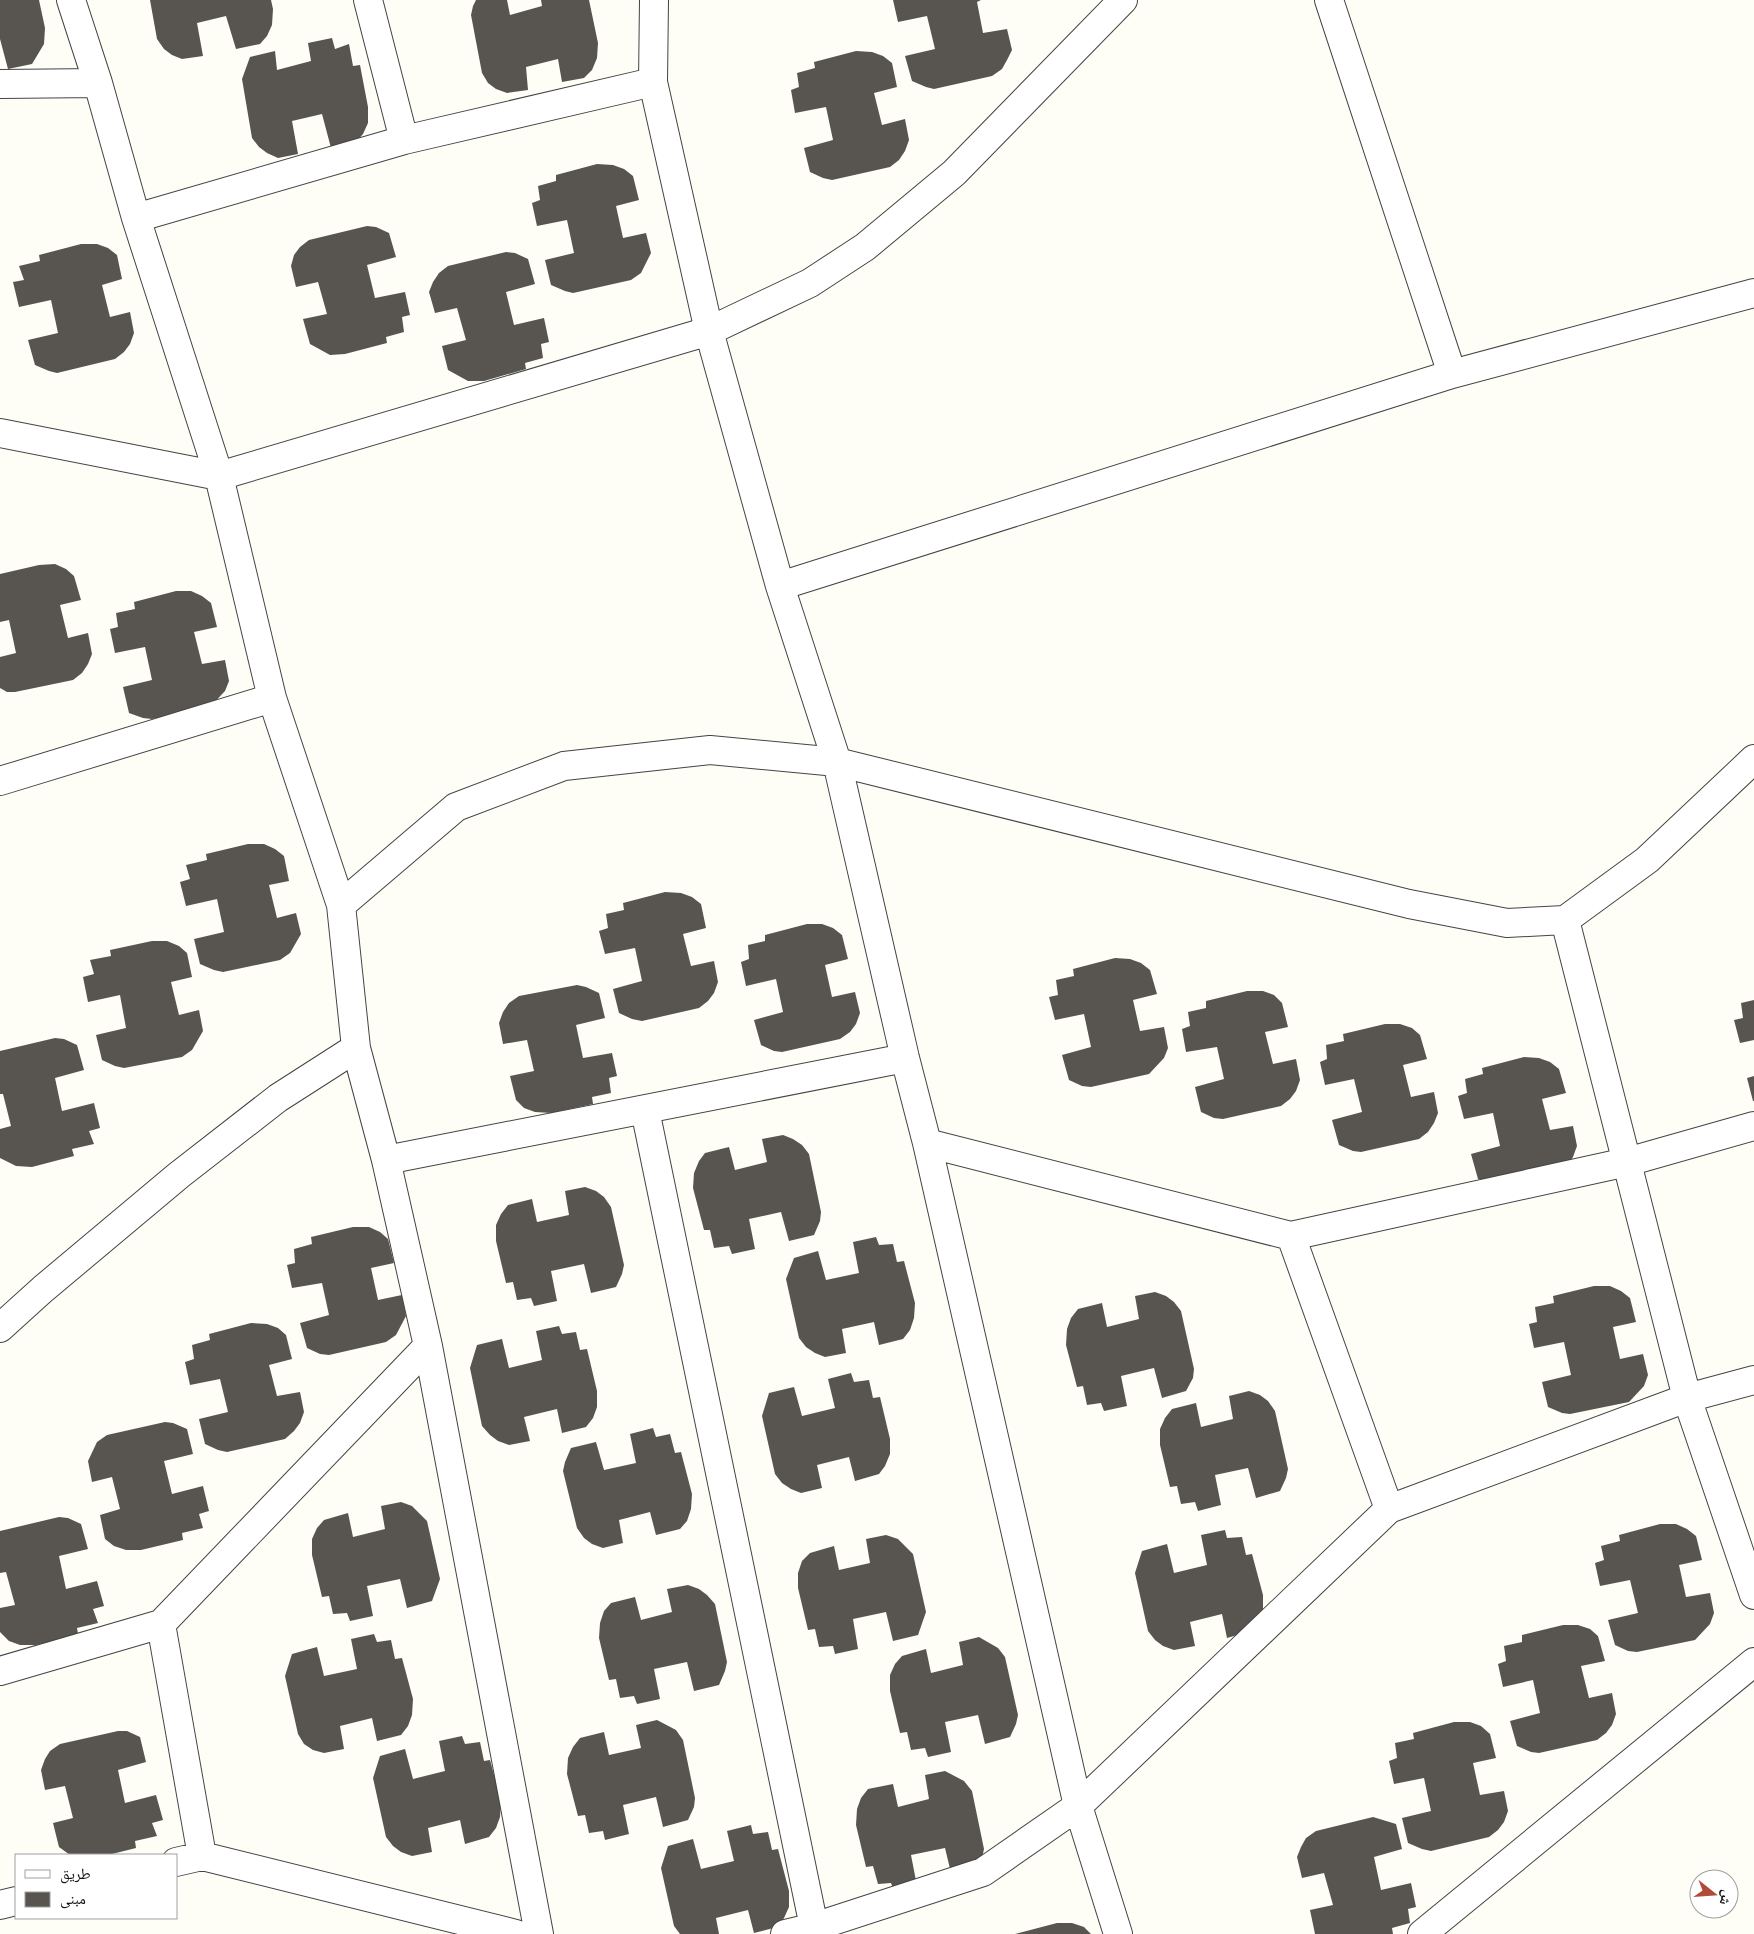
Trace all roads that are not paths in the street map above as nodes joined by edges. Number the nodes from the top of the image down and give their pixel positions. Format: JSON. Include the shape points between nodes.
{"nodes":[{"id":1,"x":71,"y":0,"type":"edge"},
{"id":2,"x":368,"y":0,"type":"edge"},
{"id":3,"x":654,"y":0,"type":"edge"},
{"id":4,"x":1124,"y":0,"type":"edge"},
{"id":5,"x":1329,"y":0,"type":"edge"},
{"id":6,"x":653,"y":82,"type":"junction"},
{"id":7,"x":98,"y":83,"type":"junction"},
{"id":8,"x":0,"y":84,"type":"edge"},
{"id":9,"x":404,"y":140,"type":"junction"},
{"id":10,"x":136,"y":218,"type":"junction"},
{"id":11,"x":1754,"y":293,"type":"edge"},
{"id":12,"x":709,"y":331,"type":"junction"},
{"id":13,"x":1452,"y":374,"type":"junction"},
{"id":14,"x":0,"y":433,"type":"edge"},
{"id":15,"x":219,"y":476,"type":"junction"},
{"id":16,"x":780,"y":586,"type":"junction"},
{"id":17,"x":272,"y":698,"type":"junction"},
{"id":18,"x":1754,"y":759,"type":"edge"},
{"id":19,"x":838,"y":762,"type":"junction"},
{"id":20,"x":0,"y":781,"type":"edge"},
{"id":21,"x":342,"y":904,"type":"junction"},
{"id":22,"x":1565,"y":920,"type":"junction"},
{"id":23,"x":356,"y":1048,"type":"junction"},
{"id":24,"x":904,"y":1058,"type":"junction"},
{"id":25,"x":645,"y":1110,"type":"junction"},
{"id":26,"x":1754,"y":1126,"type":"edge"},
{"id":27,"x":927,"y":1143,"type":"junction"},
{"id":28,"x":386,"y":1160,"type":"junction"},
{"id":29,"x":1627,"y":1162,"type":"junction"},
{"id":30,"x":1291,"y":1236,"type":"junction"},
{"id":31,"x":0,"y":1328,"type":"edge"},
{"id":32,"x":428,"y":1346,"type":"junction"},
{"id":33,"x":1754,"y":1380,"type":"edge"},
{"id":34,"x":1687,"y":1398,"type":"junction"},
{"id":35,"x":1389,"y":1509,"type":"junction"},
{"id":36,"x":1754,"y":1595,"type":"edge"},
{"id":37,"x":162,"y":1624,"type":"junction"},
{"id":38,"x":1754,"y":1662,"type":"edge"},
{"id":39,"x":0,"y":1671,"type":"edge"},
{"id":40,"x":1078,"y":1806,"type":"junction"},
{"id":41,"x":189,"y":1859,"type":"edge"},
{"id":42,"x":15,"y":1901,"type":"edge"},
{"id":43,"x":0,"y":1905,"type":"edge"},
{"id":44,"x":814,"y":1927,"type":"junction"},
{"id":45,"x":516,"y":1934,"type":"edge"},
{"id":46,"x":539,"y":1934,"type":"edge"},
{"id":47,"x":785,"y":1934,"type":"edge"},
{"id":48,"x":1118,"y":1934,"type":"edge"},
{"id":49,"x":1422,"y":1934,"type":"edge"}],
"edges":[{"from":1,"to":7,"type":"street"},
{"from":2,"to":9,"type":"street"},
{"from":3,"to":6,"type":"street"},
{"from":4,"to":12,"type":"street","via":[[954,173],[865,247],[810,283]]},
{"from":5,"to":13,"type":"street"},
{"from":6,"to":9,"type":"street"},
{"from":6,"to":12,"type":"street"},
{"from":7,"to":8,"type":"street"},
{"from":7,"to":10,"type":"street"},
{"from":9,"to":10,"type":"street"},
{"from":10,"to":15,"type":"street"},
{"from":11,"to":13,"type":"street"},
{"from":12,"to":15,"type":"street"},
{"from":12,"to":16,"type":"street"},
{"from":13,"to":16,"type":"street"},
{"from":14,"to":15,"type":"street"},
{"from":15,"to":17,"type":"street"},
{"from":16,"to":19,"type":"street"},
{"from":17,"to":20,"type":"street"},
{"from":17,"to":21,"type":"street"},
{"from":18,"to":22,"type":"street","via":[[1647,860]]},
{"from":19,"to":21,"type":"street","via":[[710,750],[564,766],[456,807]]},
{"from":19,"to":22,"type":"street","via":[[1409,904],[1507,923]]},
{"from":19,"to":24,"type":"street"},
{"from":21,"to":23,"type":"street"},
{"from":22,"to":29,"type":"street"},
{"from":23,"to":28,"type":"street"},
{"from":23,"to":31,"type":"street","via":[[278,1098],[179,1175]]},
{"from":24,"to":25,"type":"street"},
{"from":24,"to":27,"type":"street"},
{"from":25,"to":28,"type":"street"},
{"from":25,"to":44,"type":"street"},
{"from":26,"to":29,"type":"street"},
{"from":27,"to":30,"type":"street"},
{"from":27,"to":40,"type":"street"},
{"from":28,"to":32,"type":"street"},
{"from":29,"to":30,"type":"street"},
{"from":29,"to":34,"type":"street"},
{"from":30,"to":35,"type":"street"},
{"from":32,"to":37,"type":"street"},
{"from":32,"to":46,"type":"street"},
{"from":33,"to":34,"type":"street"},
{"from":34,"to":35,"type":"street"},
{"from":34,"to":36,"type":"street"},
{"from":35,"to":40,"type":"street"},
{"from":37,"to":39,"type":"street"},
{"from":37,"to":41,"type":"street"},
{"from":38,"to":49,"type":"street"},
{"from":40,"to":44,"type":"street","via":[[984,1872]]},
{"from":40,"to":48,"type":"street"},
{"from":41,"to":45,"type":"street"},
{"from":42,"to":43,"type":"street"},
{"from":44,"to":47,"type":"street"}]}
